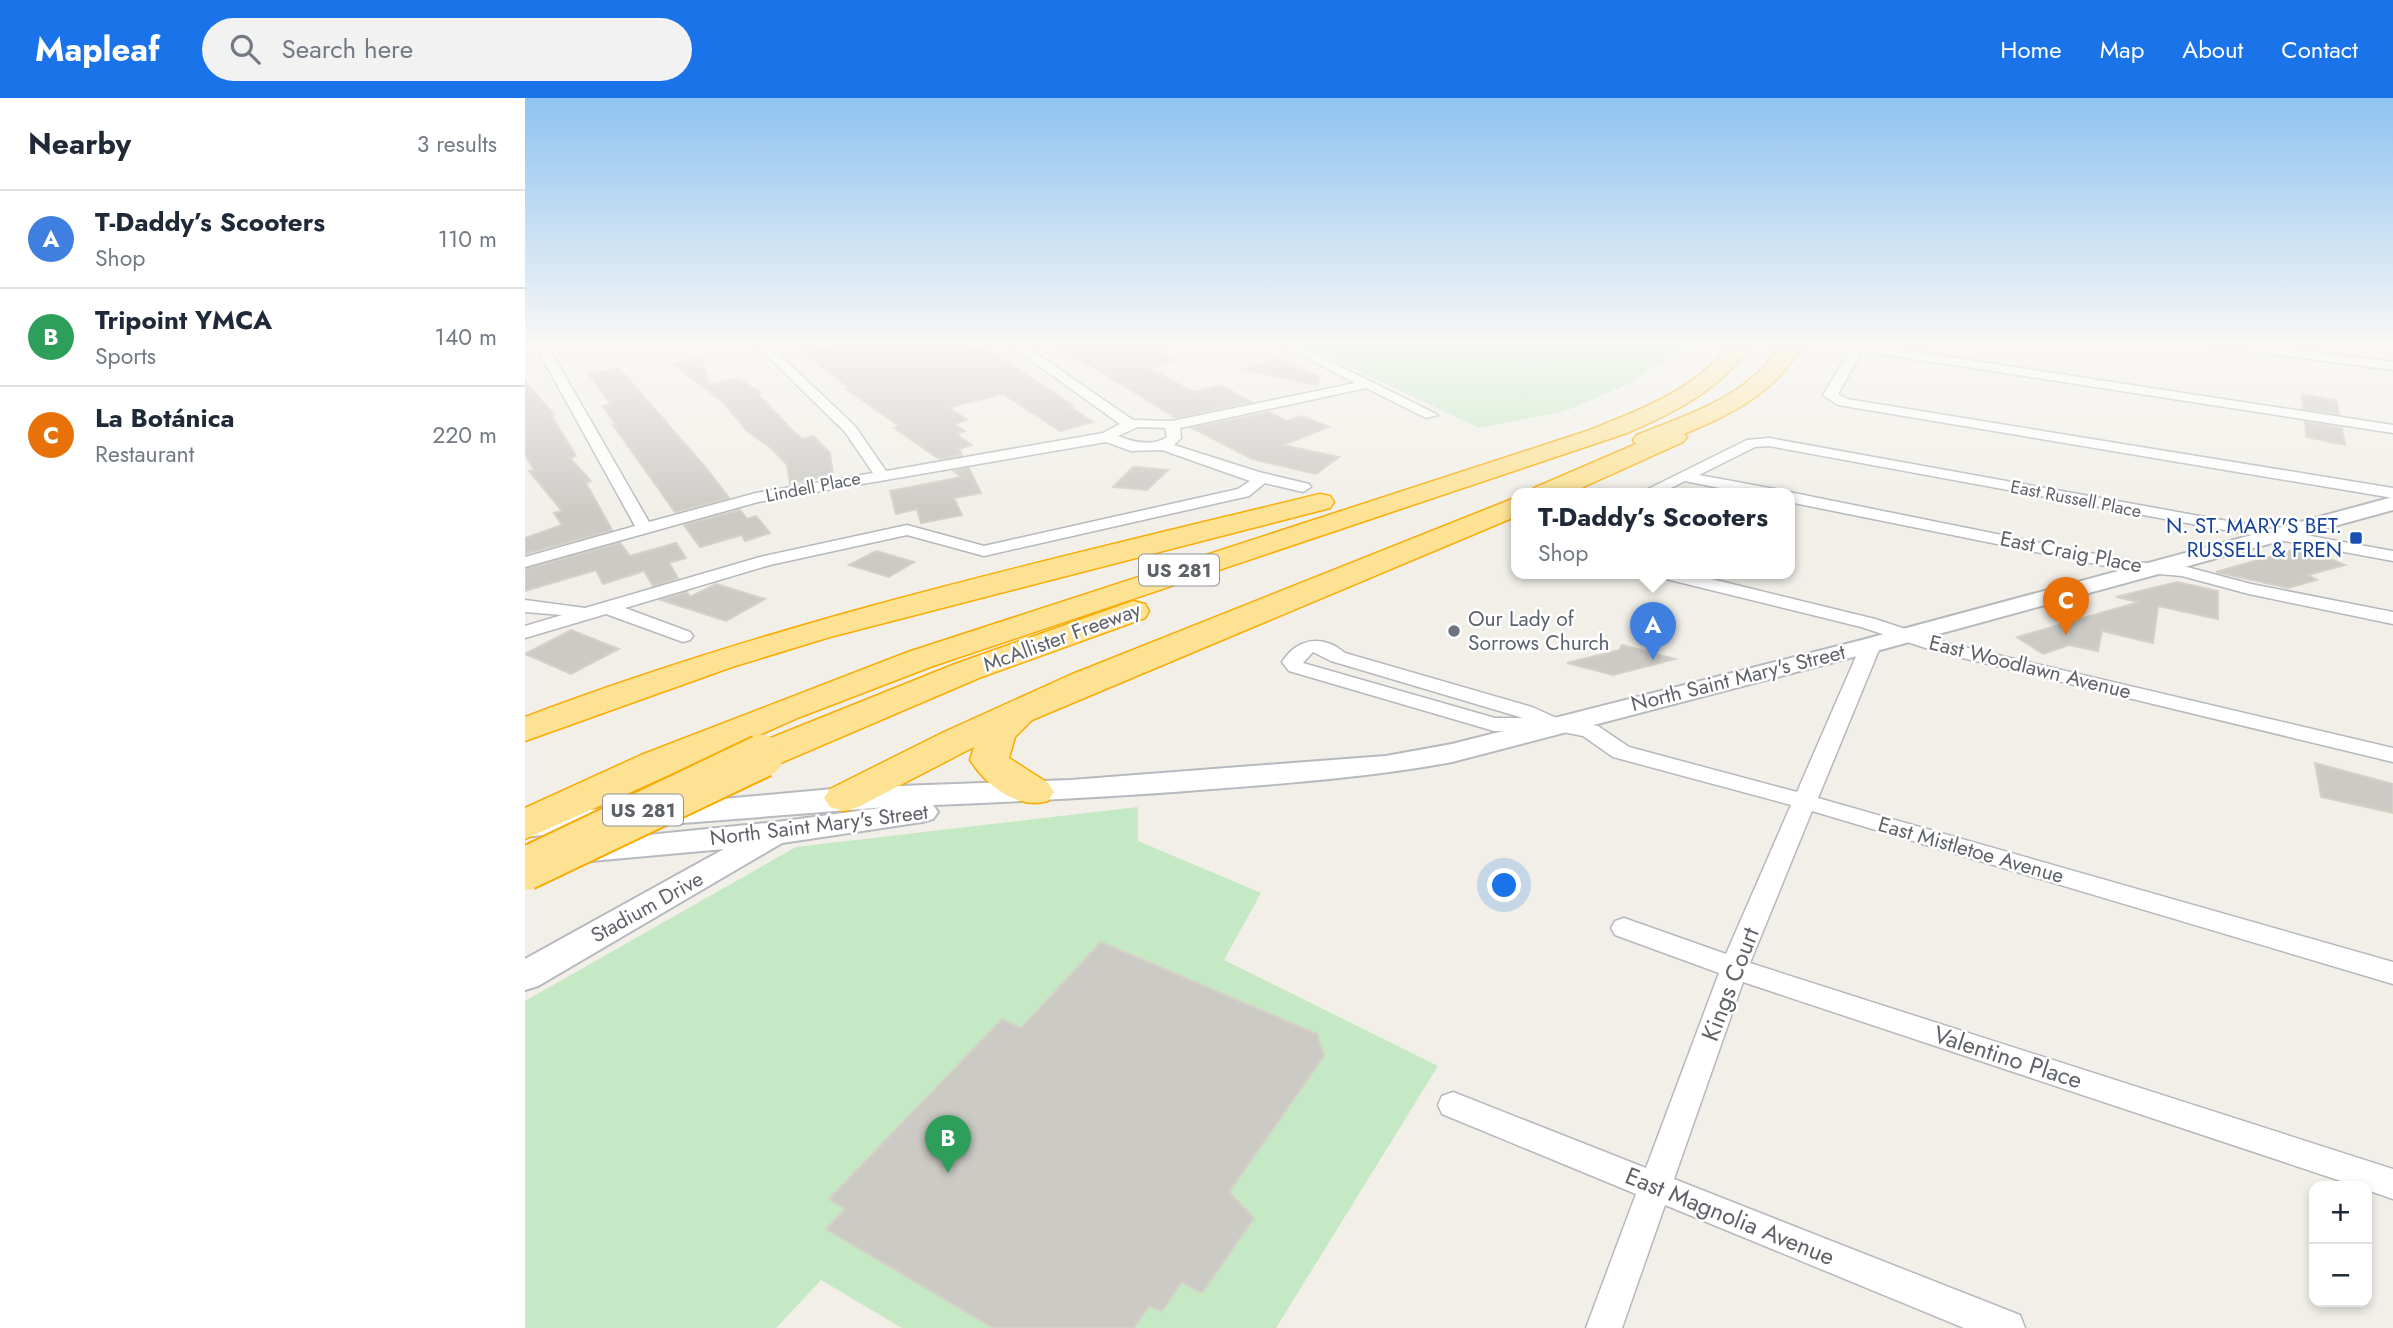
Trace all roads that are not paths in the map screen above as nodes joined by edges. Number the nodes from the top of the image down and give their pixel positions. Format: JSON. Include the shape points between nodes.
{"nodes":[{"id":1,"x":572,"y":400,"type":"edge"},
{"id":2,"x":820,"y":400,"type":"edge"},
{"id":3,"x":1096,"y":400,"type":"edge"},
{"id":4,"x":1289,"y":400,"type":"edge"},
{"id":5,"x":1401,"y":400,"type":"edge"},
{"id":6,"x":1658,"y":400,"type":"edge"},
{"id":7,"x":1677,"y":400,"type":"edge"},
{"id":8,"x":1734,"y":400,"type":"edge"},
{"id":9,"x":1735,"y":400,"type":"edge"},
{"id":10,"x":1842,"y":400,"type":"edge"},
{"id":11,"x":2206,"y":400,"type":"edge"},
{"id":12,"x":1431,"y":415,"type":"dead end"},
{"id":13,"x":1130,"y":424,"type":"junction"},
{"id":14,"x":1172,"y":425,"type":"junction"},
{"id":15,"x":2393,"y":429,"type":"edge"},
{"id":16,"x":1107,"y":437,"type":"junction"},
{"id":17,"x":1163,"y":446,"type":"junction"},
{"id":18,"x":881,"y":474,"type":"junction"},
{"id":19,"x":1255,"y":476,"type":"junction"},
{"id":20,"x":1682,"y":476,"type":"junction"},
{"id":21,"x":1303,"y":487,"type":"dead end"},
{"id":22,"x":1558,"y":488,"type":"edge"},
{"id":23,"x":1658,"y":488,"type":"edge"},
{"id":24,"x":1744,"y":488,"type":"edge"},
{"id":25,"x":2393,"y":493,"type":"edge"},
{"id":26,"x":1795,"y":498,"type":"edge"},
{"id":27,"x":2393,"y":503,"type":"edge"},
{"id":28,"x":1511,"y":507,"type":"edge"},
{"id":29,"x":644,"y":528,"type":"junction"},
{"id":30,"x":2271,"y":534,"type":"junction"},
{"id":31,"x":2393,"y":556,"type":"edge"},
{"id":32,"x":525,"y":562,"type":"edge"},
{"id":33,"x":2157,"y":568,"type":"junction"},
{"id":34,"x":1687,"y":579,"type":"edge"},
{"id":35,"x":525,"y":606,"type":"edge"},
{"id":36,"x":598,"y":610,"type":"junction"},
{"id":37,"x":2393,"y":618,"type":"edge"},
{"id":38,"x":525,"y":632,"type":"edge"},
{"id":39,"x":1904,"y":635,"type":"junction"},
{"id":40,"x":683,"y":636,"type":"dead end"},
{"id":41,"x":1871,"y":645,"type":"junction"},
{"id":42,"x":1022,"y":710,"type":"junction"},
{"id":43,"x":1553,"y":724,"type":"junction"},
{"id":44,"x":525,"y":730,"type":"edge"},
{"id":45,"x":2393,"y":755,"type":"edge"},
{"id":46,"x":1052,"y":791,"type":"junction"},
{"id":47,"x":844,"y":798,"type":"junction"},
{"id":48,"x":1803,"y":801,"type":"junction"},
{"id":49,"x":525,"y":825,"type":"edge"},
{"id":50,"x":777,"y":833,"type":"junction"},
{"id":51,"x":525,"y":856,"type":"edge"},
{"id":52,"x":525,"y":869,"type":"edge"},
{"id":53,"x":1624,"y":928,"type":"dead end"},
{"id":54,"x":1734,"y":968,"type":"junction"},
{"id":55,"x":2393,"y":973,"type":"edge"},
{"id":56,"x":525,"y":976,"type":"edge"},
{"id":57,"x":1453,"y":1105,"type":"dead end"},
{"id":58,"x":1654,"y":1184,"type":"junction"},
{"id":59,"x":2393,"y":1184,"type":"edge"},
{"id":60,"x":1604,"y":1328,"type":"edge"},
{"id":61,"x":2007,"y":1328,"type":"edge"}],
"edges":[{"from":1,"to":29,"type":"street"},
{"from":2,"to":18,"type":"street","via":[[850,429]]},
{"from":3,"to":13,"type":"street"},
{"from":4,"to":14,"type":"street"},
{"from":5,"to":12,"type":"street"},
{"from":6,"to":44,"type":"highway","via":[[1528,448],[808,631],[705,662]]},
{"from":7,"to":49,"type":"highway","name":"McAllister Freeway","number":"US 281","via":[[1599,435],[937,651],[657,764]]},
{"from":8,"to":52,"type":"highway","name":"McAllister Freeway","number":"US 281","bridge":true,"via":[[1614,453],[992,662],[762,756]]},
{"from":9,"to":22,"type":"highway","via":[[1689,430]]},
{"from":10,"to":25,"type":"street"},
{"from":11,"to":15,"type":"street"},
{"from":13,"to":14,"type":"street"},
{"from":13,"to":16,"type":"street"},
{"from":14,"to":17,"type":"street","via":[[1174,438]]},
{"from":16,"to":17,"type":"street","via":[[1131,447]]},
{"from":16,"to":18,"type":"street","name":"Lindell Place"},
{"from":17,"to":19,"type":"street"},
{"from":18,"to":29,"type":"street","name":"Lindell Place","via":[[756,498]]},
{"from":19,"to":21,"type":"street"},
{"from":19,"to":36,"type":"street","via":[[1258,482],[1243,494],[984,551],[907,530],[765,561]]},
{"from":20,"to":23,"type":"street"},
{"from":20,"to":24,"type":"street"},
{"from":20,"to":30,"type":"street","name":"East Russell Place","via":[[1759,441]]},
{"from":26,"to":33,"type":"street","name":"East Craig Place"},
{"from":27,"to":30,"type":"main road","name":"North Saint Mary's Street"},
{"from":28,"to":42,"type":"highway"},
{"from":29,"to":32,"type":"street","name":"Lindell Place"},
{"from":30,"to":31,"type":"street","name":"East Russell Place"},
{"from":30,"to":33,"type":"main road","name":"North Saint Mary's Street"},
{"from":33,"to":37,"type":"street","name":"East Craig Place"},
{"from":33,"to":39,"type":"main road","name":"North Saint Mary's Street"},
{"from":34,"to":39,"type":"street","name":"East Woodlawn Avenue"},
{"from":35,"to":36,"type":"street"},
{"from":36,"to":38,"type":"street"},
{"from":36,"to":40,"type":"street"},
{"from":39,"to":41,"type":"main road","name":"North Saint Mary's Street"},
{"from":39,"to":45,"type":"street","name":"East Woodlawn Avenue"},
{"from":41,"to":43,"type":"main road","name":"North Saint Mary's Street"},
{"from":41,"to":48,"type":"street","name":"Kings Court"},
{"from":42,"to":46,"type":"highway","via":[[997,733],[989,760],[999,772]]},
{"from":42,"to":47,"type":"highway"},
{"from":43,"to":43,"type":"street","via":[[1525,711],[1338,657],[1317,645],[1297,652],[1291,662],[1494,725]]},
{"from":43,"to":46,"type":"main road","name":"North Saint Mary's Street","via":[[1452,753],[1386,765]]},
{"from":43,"to":48,"type":"street","name":"East Mistletoe Avenue","via":[[1590,731],[1621,752]]},
{"from":46,"to":47,"type":"main road","name":"North Saint Mary's Street"},
{"from":46,"to":50,"type":"main road","name":"North Saint Mary's Street"},
{"from":47,"to":49,"type":"main road","name":"North Saint Mary's Street"},
{"from":47,"to":50,"type":"main road","name":"Stadium Drive"},
{"from":48,"to":54,"type":"street","name":"Kings Court"},
{"from":48,"to":55,"type":"street","name":"East Mistletoe Avenue"},
{"from":50,"to":51,"type":"main road","name":"North Saint Mary's Street"},
{"from":50,"to":56,"type":"main road","name":"Stadium Drive"},
{"from":53,"to":54,"type":"street","name":"Valentino Place"},
{"from":54,"to":58,"type":"street","name":"Kings Court"},
{"from":54,"to":59,"type":"street","name":"Valentino Place"},
{"from":57,"to":58,"type":"street","name":"East Magnolia Avenue"},
{"from":58,"to":60,"type":"street","name":"Kings Court"},
{"from":58,"to":61,"type":"street","name":"East Magnolia Avenue"}]}
